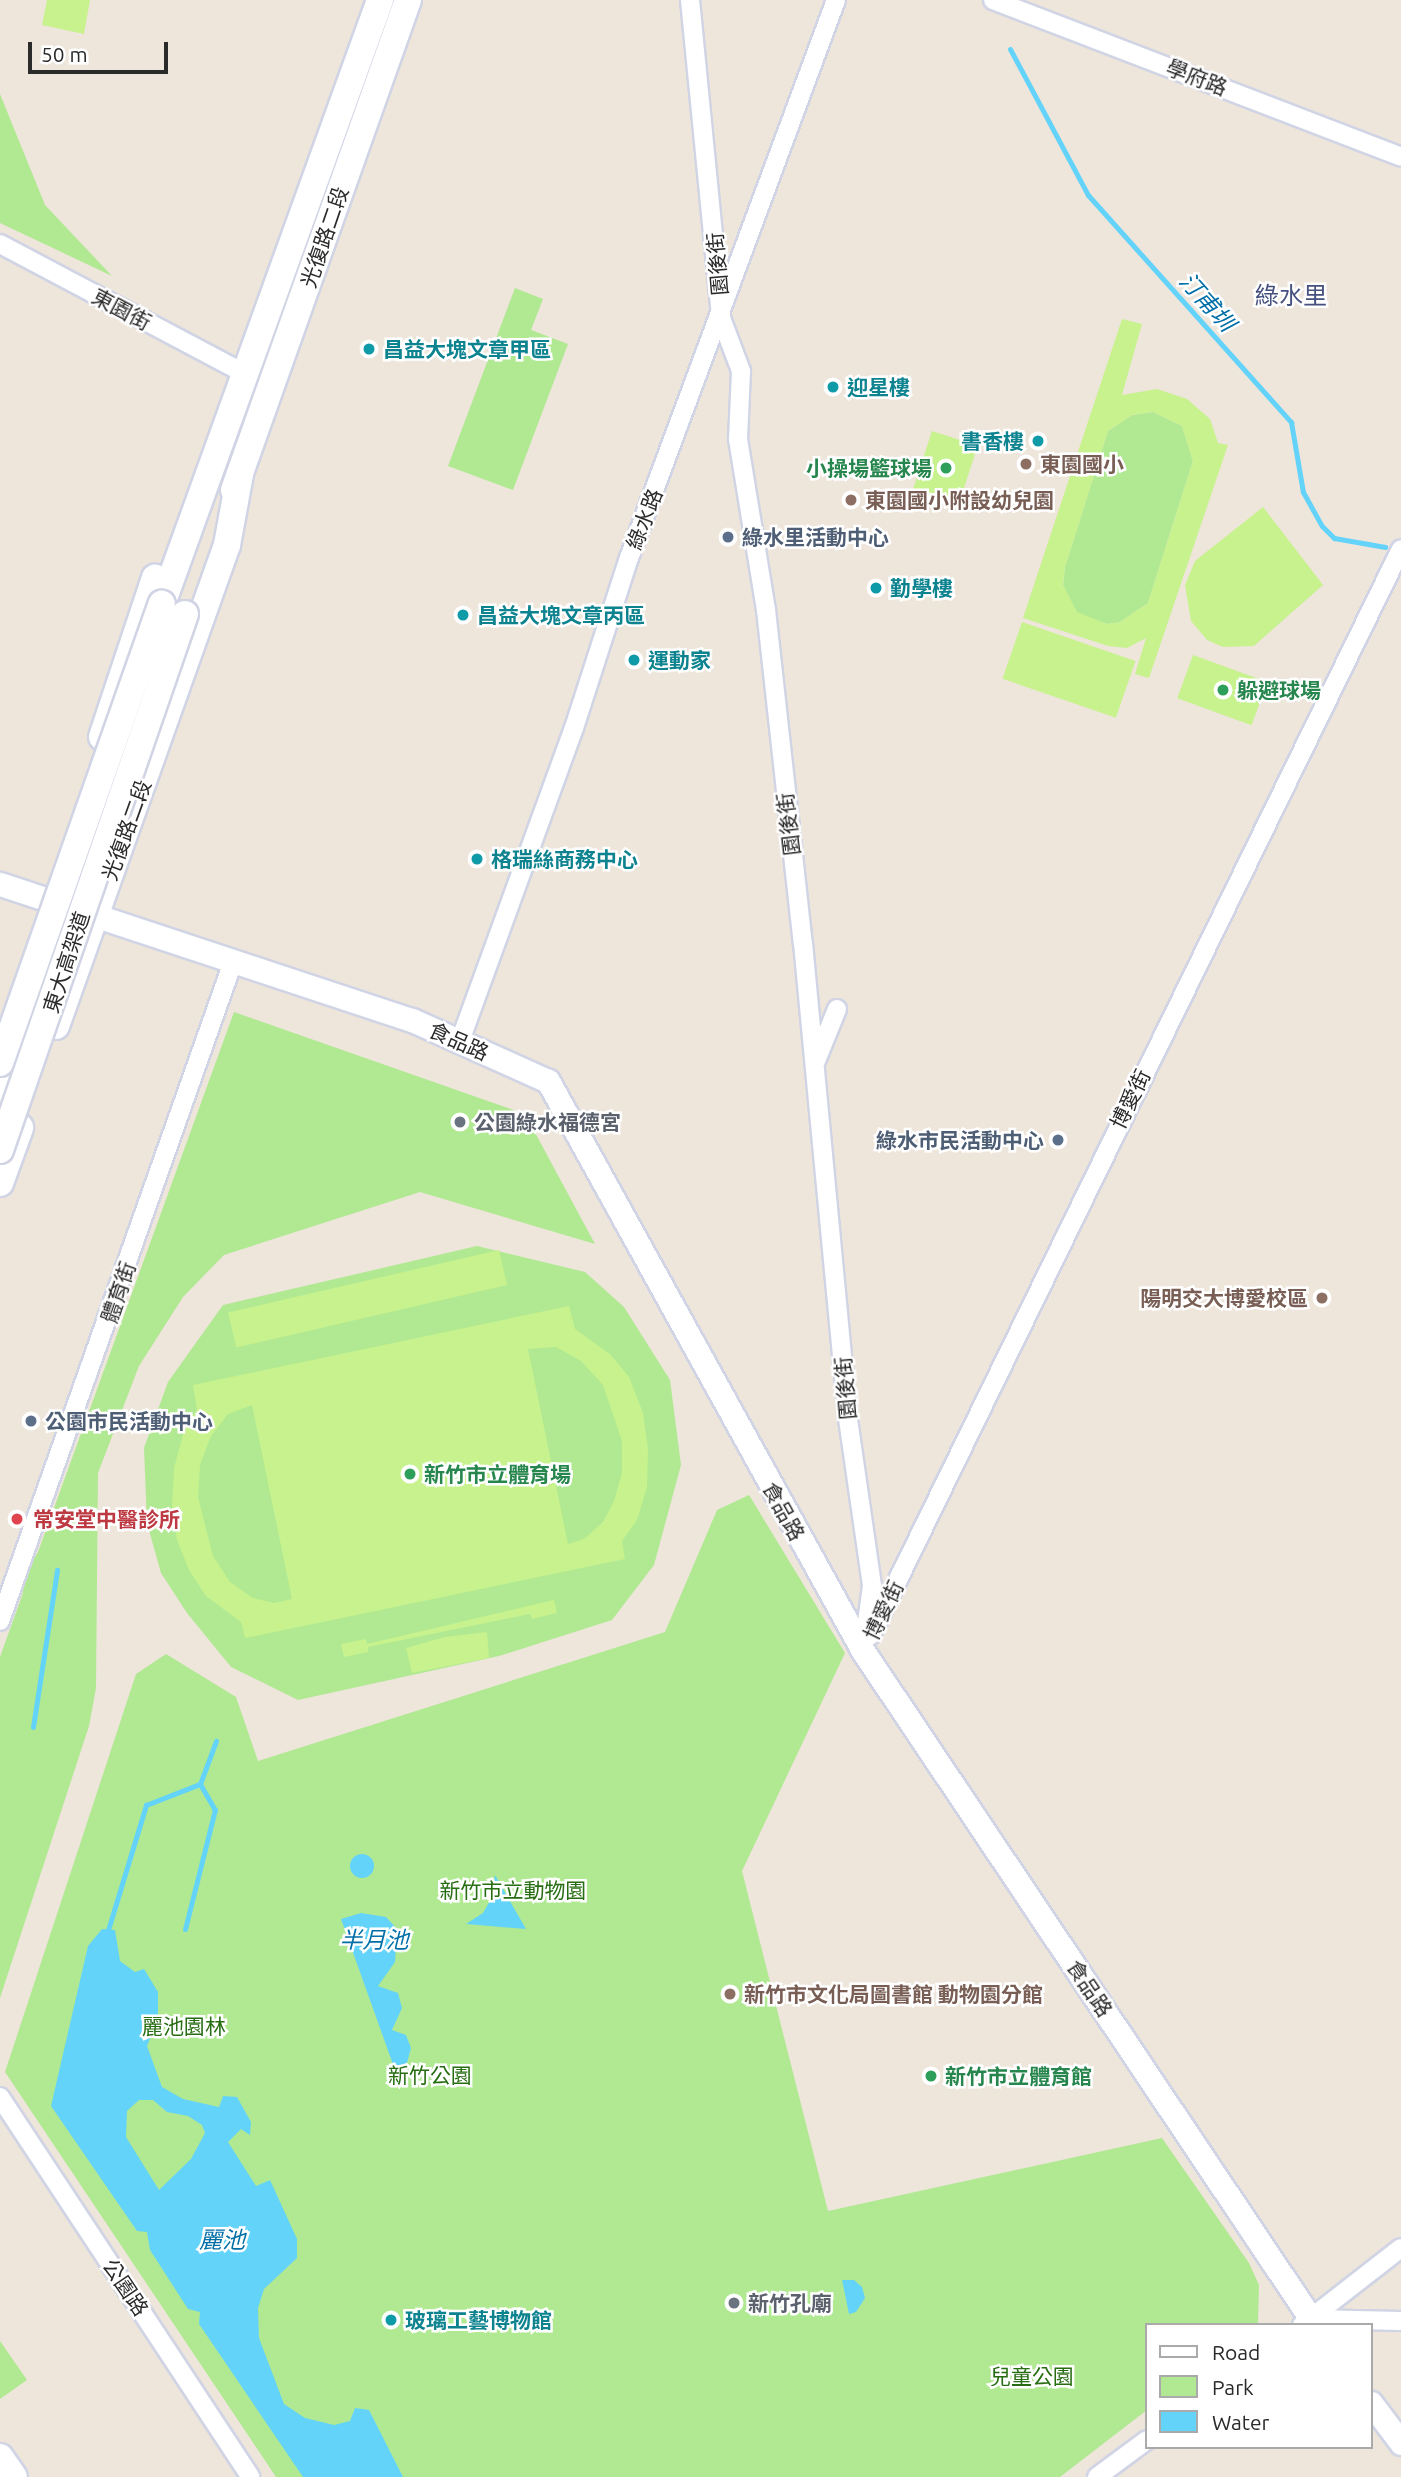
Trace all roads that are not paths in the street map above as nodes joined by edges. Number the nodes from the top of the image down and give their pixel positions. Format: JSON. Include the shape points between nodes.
{"nodes":[{"id":1,"x":380,"y":0,"type":"edge"},
{"id":2,"x":408,"y":0,"type":"edge"},
{"id":3,"x":690,"y":0,"type":"edge"},
{"id":4,"x":836,"y":0,"type":"edge"},
{"id":5,"x":993,"y":0,"type":"edge"},
{"id":6,"x":1401,"y":157,"type":"edge"},
{"id":7,"x":0,"y":244,"type":"edge"},
{"id":8,"x":721,"y":318,"type":"junction"},
{"id":9,"x":244,"y":373,"type":"junction"},
{"id":10,"x":212,"y":468,"type":"junction"},
{"id":11,"x":240,"y":474,"type":"junction"},
{"id":12,"x":1401,"y":549,"type":"edge"},
{"id":13,"x":174,"y":609,"type":"junction"},
{"id":14,"x":0,"y":884,"type":"edge"},
{"id":15,"x":46,"y":900,"type":"junction"},
{"id":16,"x":96,"y":916,"type":"junction"},
{"id":17,"x":233,"y":962,"type":"junction"},
{"id":18,"x":837,"y":1009,"type":"dead end"},
{"id":19,"x":0,"y":1031,"type":"edge"},
{"id":20,"x":460,"y":1041,"type":"junction"},
{"id":21,"x":0,"y":1063,"type":"edge"},
{"id":22,"x":814,"y":1064,"type":"junction"},
{"id":23,"x":0,"y":1109,"type":"edge"},
{"id":24,"x":0,"y":1150,"type":"edge"},
{"id":25,"x":0,"y":1183,"type":"edge"},
{"id":26,"x":0,"y":1621,"type":"edge"},
{"id":27,"x":863,"y":1651,"type":"junction"},
{"id":28,"x":0,"y":2097,"type":"edge"},
{"id":29,"x":1401,"y":2248,"type":"edge"},
{"id":30,"x":1401,"y":2321,"type":"edge"},
{"id":31,"x":1309,"y":2323,"type":"edge"},
{"id":32,"x":1373,"y":2406,"type":"edge"},
{"id":33,"x":1146,"y":2441,"type":"edge"},
{"id":34,"x":1401,"y":2443,"type":"edge"},
{"id":35,"x":0,"y":2457,"type":"edge"},
{"id":36,"x":14,"y":2477,"type":"edge"},
{"id":37,"x":251,"y":2477,"type":"edge"},
{"id":38,"x":1097,"y":2477,"type":"edge"}],
"edges":[{"from":1,"to":9,"type":"main road","name":"光復路二段"},
{"from":2,"to":11,"type":"main road","name":"光復路二段"},
{"from":3,"to":8,"type":"street","name":"園後街"},
{"from":4,"to":8,"type":"street","name":"綠水路"},
{"from":5,"to":6,"type":"street","name":"學府路"},
{"from":7,"to":9,"type":"street","name":"東園街"},
{"from":8,"to":20,"type":"street","name":"綠水路","via":[[629,558]]},
{"from":8,"to":22,"type":"street","name":"園後街","via":[[741,371],[738,439],[766,610]]},
{"from":9,"to":10,"type":"main road","name":"光復路二段"},
{"from":10,"to":13,"type":"main road","name":"光復路二段"},
{"from":10,"to":15,"type":"main road","name":"光復路二段","via":[[172,528]]},
{"from":11,"to":13,"type":"main road","name":"光復路二段"},
{"from":11,"to":16,"type":"main road","name":"光復路二段","via":[[227,545]]},
{"from":12,"to":27,"type":"street","name":"博愛街"},
{"from":13,"to":21,"type":"main road","name":"東大高架道","bridge":true},
{"from":13,"to":24,"type":"main road","name":"東大高架道","bridge":true},
{"from":14,"to":15,"type":"street","name":"食品路"},
{"from":15,"to":16,"type":"street","name":"食品路"},
{"from":15,"to":19,"type":"main road","name":"光復路二段"},
{"from":16,"to":17,"type":"street","name":"食品路"},
{"from":16,"to":23,"type":"main road","via":[[33,1015]]},
{"from":16,"to":25,"type":"main road","name":"光復路二段"},
{"from":17,"to":20,"type":"street","name":"食品路","via":[[412,1020]]},
{"from":17,"to":26,"type":"street","name":"體育街"},
{"from":18,"to":22,"type":"street"},
{"from":20,"to":27,"type":"street","name":"食品路","via":[[548,1081]]},
{"from":22,"to":27,"type":"street","name":"園後街","via":[[847,1412],[872,1586]]},
{"from":27,"to":31,"type":"street","name":"食品路"},
{"from":28,"to":37,"type":"street","name":"公園路"},
{"from":29,"to":31,"type":"street"},
{"from":30,"to":31,"type":"street"},
{"from":32,"to":34,"type":"street"},
{"from":33,"to":38,"type":"street"},
{"from":35,"to":36,"type":"main road"}]}
